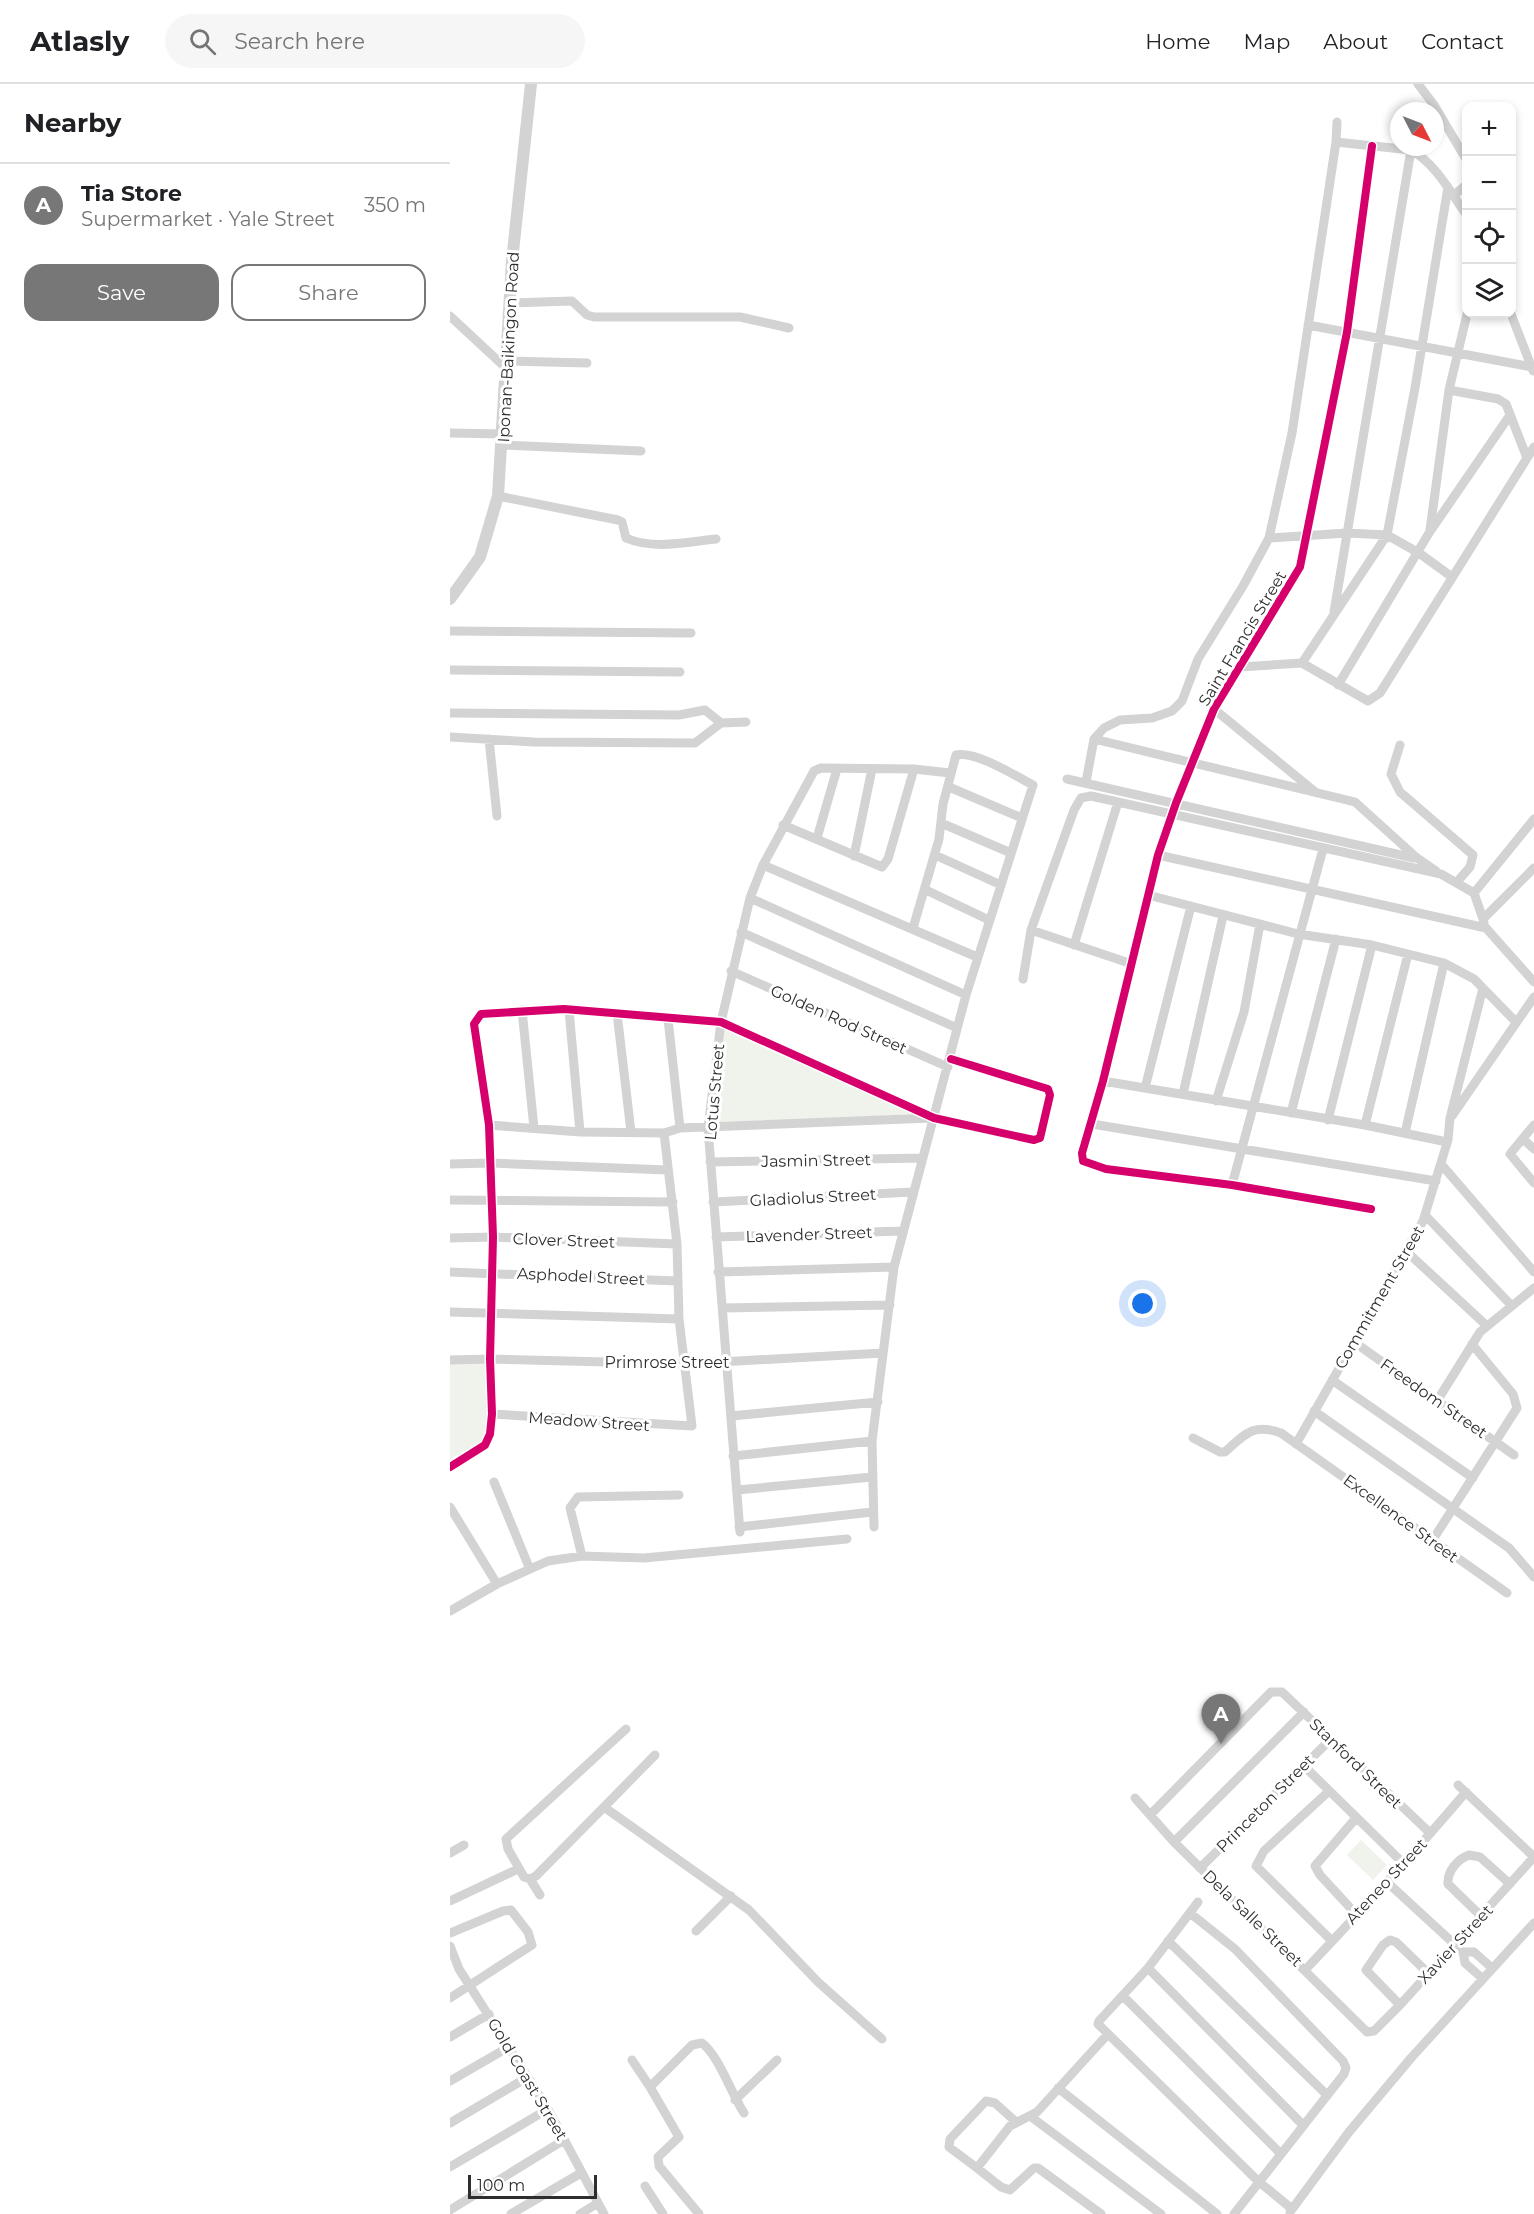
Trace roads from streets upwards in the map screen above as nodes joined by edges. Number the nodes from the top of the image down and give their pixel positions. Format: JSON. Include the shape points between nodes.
{"nodes":[{"id":1,"x":531,"y":84,"type":"edge"},
{"id":2,"x":1418,"y":84,"type":"edge"},
{"id":3,"x":1337,"y":122,"type":"dead end"},
{"id":4,"x":1336,"y":142,"type":"junction"},
{"id":5,"x":1372,"y":146,"type":"junction"},
{"id":6,"x":1390,"y":148,"type":"edge"},
{"id":7,"x":1410,"y":156,"type":"edge"},
{"id":8,"x":1422,"y":156,"type":"edge"},
{"id":9,"x":1465,"y":156,"type":"edge"},
{"id":10,"x":1448,"y":187,"type":"junction"},
{"id":11,"x":1462,"y":189,"type":"edge"},
{"id":12,"x":1453,"y":196,"type":"junction"},
{"id":13,"x":1464,"y":210,"type":"edge"},
{"id":14,"x":510,"y":303,"type":"junction"},
{"id":15,"x":450,"y":316,"type":"edge"},
{"id":16,"x":1466,"y":318,"type":"edge"},
{"id":17,"x":1513,"y":318,"type":"edge"},
{"id":18,"x":1308,"y":325,"type":"junction"},
{"id":19,"x":789,"y":328,"type":"dead end"},
{"id":20,"x":1347,"y":332,"type":"junction"},
{"id":21,"x":1379,"y":338,"type":"junction"},
{"id":22,"x":1421,"y":347,"type":"junction"},
{"id":23,"x":1458,"y":352,"type":"junction"},
{"id":24,"x":587,"y":363,"type":"dead end"},
{"id":25,"x":507,"y":365,"type":"junction"},
{"id":26,"x":1533,"y":370,"type":"edge"},
{"id":27,"x":1449,"y":390,"type":"junction"},
{"id":28,"x":1510,"y":415,"type":"junction"},
{"id":29,"x":450,"y":433,"type":"edge"},
{"id":30,"x":503,"y":440,"type":"junction"},
{"id":31,"x":1534,"y":447,"type":"edge"},
{"id":32,"x":641,"y":451,"type":"dead end"},
{"id":33,"x":1527,"y":458,"type":"junction"},
{"id":34,"x":498,"y":496,"type":"junction"},
{"id":35,"x":1347,"y":533,"type":"junction"},
{"id":36,"x":1429,"y":533,"type":"junction"},
{"id":37,"x":1387,"y":535,"type":"junction"},
{"id":38,"x":1269,"y":538,"type":"junction"},
{"id":39,"x":1306,"y":538,"type":"junction"},
{"id":40,"x":716,"y":539,"type":"dead end"},
{"id":41,"x":1419,"y":553,"type":"junction"},
{"id":42,"x":1452,"y":577,"type":"junction"},
{"id":43,"x":450,"y":599,"type":"edge"},
{"id":44,"x":1334,"y":616,"type":"junction"},
{"id":45,"x":450,"y":631,"type":"edge"},
{"id":46,"x":691,"y":633,"type":"dead end"},
{"id":47,"x":1302,"y":663,"type":"junction"},
{"id":48,"x":1240,"y":667,"type":"junction"},
{"id":49,"x":450,"y":670,"type":"edge"},
{"id":50,"x":680,"y":672,"type":"dead end"},
{"id":51,"x":1338,"y":685,"type":"junction"},
{"id":52,"x":1214,"y":709,"type":"junction"},
{"id":53,"x":450,"y":714,"type":"edge"},
{"id":54,"x":746,"y":722,"type":"dead end"},
{"id":55,"x":721,"y":723,"type":"junction"},
{"id":56,"x":450,"y":737,"type":"edge"},
{"id":57,"x":489,"y":739,"type":"junction"},
{"id":58,"x":1094,"y":740,"type":"junction"},
{"id":59,"x":1400,"y":745,"type":"dead end"},
{"id":60,"x":1191,"y":762,"type":"junction"},
{"id":61,"x":837,"y":769,"type":"junction"},
{"id":62,"x":872,"y":769,"type":"junction"},
{"id":63,"x":914,"y":769,"type":"junction"},
{"id":64,"x":950,"y":773,"type":"junction"},
{"id":65,"x":1067,"y":778,"type":"dead end"},
{"id":66,"x":1086,"y":782,"type":"junction"},
{"id":67,"x":949,"y":787,"type":"junction"},
{"id":68,"x":1317,"y":794,"type":"junction"},
{"id":69,"x":1118,"y":802,"type":"junction"},
{"id":70,"x":1174,"y":808,"type":"junction"},
{"id":71,"x":497,"y":816,"type":"dead end"},
{"id":72,"x":1022,"y":818,"type":"junction"},
{"id":73,"x":1534,"y":819,"type":"edge"},
{"id":74,"x":941,"y":823,"type":"junction"},
{"id":75,"x":783,"y":825,"type":"junction"},
{"id":76,"x":817,"y":838,"type":"junction"},
{"id":77,"x":1323,"y":849,"type":"junction"},
{"id":78,"x":1011,"y":853,"type":"junction"},
{"id":79,"x":935,"y":855,"type":"junction"},
{"id":80,"x":1158,"y":855,"type":"junction"},
{"id":81,"x":854,"y":856,"type":"junction"},
{"id":82,"x":1417,"y":858,"type":"junction"},
{"id":83,"x":764,"y":864,"type":"junction"},
{"id":84,"x":1534,"y":868,"type":"edge"},
{"id":85,"x":1441,"y":874,"type":"junction"},
{"id":86,"x":1457,"y":882,"type":"junction"},
{"id":87,"x":1000,"y":885,"type":"junction"},
{"id":88,"x":926,"y":890,"type":"junction"},
{"id":89,"x":1312,"y":891,"type":"junction"},
{"id":90,"x":1474,"y":893,"type":"junction"},
{"id":91,"x":1148,"y":895,"type":"junction"},
{"id":92,"x":750,"y":898,"type":"junction"},
{"id":93,"x":1191,"y":906,"type":"junction"},
{"id":94,"x":1223,"y":916,"type":"junction"},
{"id":95,"x":989,"y":920,"type":"junction"},
{"id":96,"x":1260,"y":924,"type":"junction"},
{"id":97,"x":1484,"y":924,"type":"junction"},
{"id":98,"x":913,"y":928,"type":"junction"},
{"id":99,"x":1031,"y":930,"type":"junction"},
{"id":100,"x":741,"y":932,"type":"junction"},
{"id":101,"x":1298,"y":934,"type":"junction"},
{"id":102,"x":1336,"y":939,"type":"junction"},
{"id":103,"x":1074,"y":945,"type":"junction"},
{"id":104,"x":1371,"y":945,"type":"junction"},
{"id":105,"x":1408,"y":954,"type":"junction"},
{"id":106,"x":977,"y":957,"type":"junction"},
{"id":107,"x":1444,"y":963,"type":"junction"},
{"id":108,"x":1132,"y":964,"type":"junction"},
{"id":109,"x":731,"y":970,"type":"junction"},
{"id":110,"x":1023,"y":979,"type":"dead end"},
{"id":111,"x":1534,"y":982,"type":"edge"},
{"id":112,"x":1483,"y":988,"type":"junction"},
{"id":113,"x":966,"y":995,"type":"junction"},
{"id":114,"x":1534,"y":997,"type":"edge"},
{"id":115,"x":522,"y":1010,"type":"junction"},
{"id":116,"x":569,"y":1010,"type":"junction"},
{"id":117,"x":617,"y":1013,"type":"junction"},
{"id":118,"x":668,"y":1019,"type":"junction"},
{"id":119,"x":721,"y":1022,"type":"junction"},
{"id":120,"x":1516,"y":1022,"type":"junction"},
{"id":121,"x":957,"y":1028,"type":"junction"},
{"id":122,"x":949,"y":1063,"type":"junction"},
{"id":123,"x":1103,"y":1081,"type":"junction"},
{"id":124,"x":1145,"y":1088,"type":"junction"},
{"id":125,"x":1183,"y":1094,"type":"junction"},
{"id":126,"x":1216,"y":1101,"type":"junction"},
{"id":127,"x":1254,"y":1108,"type":"junction"},
{"id":128,"x":1291,"y":1113,"type":"junction"},
{"id":129,"x":934,"y":1118,"type":"junction"},
{"id":130,"x":1450,"y":1118,"type":"junction"},
{"id":131,"x":1328,"y":1120,"type":"junction"},
{"id":132,"x":1092,"y":1124,"type":"junction"},
{"id":133,"x":489,"y":1125,"type":"junction"},
{"id":134,"x":1365,"y":1125,"type":"junction"},
{"id":135,"x":1534,"y":1125,"type":"edge"},
{"id":136,"x":534,"y":1128,"type":"junction"},
{"id":137,"x":680,"y":1128,"type":"junction"},
{"id":138,"x":708,"y":1128,"type":"junction"},
{"id":139,"x":580,"y":1132,"type":"junction"},
{"id":140,"x":631,"y":1132,"type":"junction"},
{"id":141,"x":664,"y":1133,"type":"junction"},
{"id":142,"x":1405,"y":1133,"type":"junction"},
{"id":143,"x":1523,"y":1139,"type":"junction"},
{"id":144,"x":1447,"y":1142,"type":"junction"},
{"id":145,"x":1242,"y":1149,"type":"junction"},
{"id":146,"x":1534,"y":1149,"type":"edge"},
{"id":147,"x":922,"y":1158,"type":"junction"},
{"id":148,"x":710,"y":1162,"type":"junction"},
{"id":149,"x":491,"y":1163,"type":"junction"},
{"id":150,"x":450,"y":1164,"type":"edge"},
{"id":151,"x":1441,"y":1164,"type":"junction"},
{"id":152,"x":667,"y":1170,"type":"junction"},
{"id":153,"x":1436,"y":1181,"type":"junction"},
{"id":154,"x":1534,"y":1183,"type":"edge"},
{"id":155,"x":1232,"y":1185,"type":"junction"},
{"id":156,"x":913,"y":1192,"type":"junction"},
{"id":157,"x":450,"y":1200,"type":"edge"},
{"id":158,"x":493,"y":1200,"type":"junction"},
{"id":159,"x":673,"y":1202,"type":"junction"},
{"id":160,"x":712,"y":1202,"type":"junction"},
{"id":161,"x":1371,"y":1209,"type":"dead end"},
{"id":162,"x":1425,"y":1215,"type":"junction"},
{"id":163,"x":902,"y":1231,"type":"junction"},
{"id":164,"x":494,"y":1237,"type":"junction"},
{"id":165,"x":716,"y":1237,"type":"junction"},
{"id":166,"x":450,"y":1238,"type":"edge"},
{"id":167,"x":677,"y":1244,"type":"junction"},
{"id":168,"x":1407,"y":1252,"type":"junction"},
{"id":169,"x":894,"y":1267,"type":"junction"},
{"id":170,"x":450,"y":1272,"type":"edge"},
{"id":171,"x":491,"y":1272,"type":"junction"},
{"id":172,"x":718,"y":1272,"type":"junction"},
{"id":173,"x":1534,"y":1272,"type":"edge"},
{"id":174,"x":677,"y":1281,"type":"junction"},
{"id":175,"x":1534,"y":1288,"type":"edge"},
{"id":176,"x":890,"y":1305,"type":"junction"},
{"id":177,"x":1511,"y":1305,"type":"junction"},
{"id":178,"x":723,"y":1308,"type":"junction"},
{"id":179,"x":450,"y":1312,"type":"edge"},
{"id":180,"x":491,"y":1312,"type":"junction"},
{"id":181,"x":680,"y":1319,"type":"junction"},
{"id":182,"x":1486,"y":1325,"type":"junction"},
{"id":183,"x":1354,"y":1342,"type":"junction"},
{"id":184,"x":1472,"y":1344,"type":"junction"},
{"id":185,"x":883,"y":1353,"type":"junction"},
{"id":186,"x":490,"y":1359,"type":"junction"},
{"id":187,"x":450,"y":1360,"type":"edge"},
{"id":188,"x":725,"y":1362,"type":"junction"},
{"id":189,"x":685,"y":1365,"type":"junction"},
{"id":190,"x":1332,"y":1380,"type":"junction"},
{"id":191,"x":1437,"y":1401,"type":"junction"},
{"id":192,"x":878,"y":1402,"type":"junction"},
{"id":193,"x":1314,"y":1411,"type":"junction"},
{"id":194,"x":492,"y":1414,"type":"junction"},
{"id":195,"x":731,"y":1416,"type":"junction"},
{"id":196,"x":1193,"y":1438,"type":"dead end"},
{"id":197,"x":872,"y":1441,"type":"junction"},
{"id":198,"x":1496,"y":1442,"type":"junction"},
{"id":199,"x":1296,"y":1444,"type":"junction"},
{"id":200,"x":1514,"y":1455,"type":"dead end"},
{"id":201,"x":733,"y":1456,"type":"junction"},
{"id":202,"x":450,"y":1467,"type":"edge"},
{"id":203,"x":872,"y":1477,"type":"junction"},
{"id":204,"x":1473,"y":1478,"type":"junction"},
{"id":205,"x":494,"y":1482,"type":"dead end"},
{"id":206,"x":737,"y":1490,"type":"junction"},
{"id":207,"x":679,"y":1495,"type":"dead end"},
{"id":208,"x":450,"y":1507,"type":"edge"},
{"id":209,"x":1454,"y":1509,"type":"junction"},
{"id":210,"x":872,"y":1512,"type":"junction"},
{"id":211,"x":874,"y":1527,"type":"dead end"},
{"id":212,"x":847,"y":1539,"type":"dead end"},
{"id":213,"x":1432,"y":1541,"type":"junction"},
{"id":214,"x":582,"y":1556,"type":"junction"},
{"id":215,"x":529,"y":1567,"type":"junction"},
{"id":216,"x":1534,"y":1577,"type":"edge"},
{"id":217,"x":497,"y":1584,"type":"junction"},
{"id":218,"x":1507,"y":1593,"type":"dead end"},
{"id":219,"x":450,"y":1611,"type":"edge"},
{"id":220,"x":1304,"y":1712,"type":"junction"},
{"id":221,"x":626,"y":1729,"type":"dead end"},
{"id":222,"x":1331,"y":1738,"type":"junction"},
{"id":223,"x":655,"y":1755,"type":"dead end"},
{"id":224,"x":1303,"y":1765,"type":"junction"},
{"id":225,"x":1328,"y":1791,"type":"junction"},
{"id":226,"x":1135,"y":1798,"type":"dead end"},
{"id":227,"x":604,"y":1807,"type":"junction"},
{"id":228,"x":1150,"y":1815,"type":"junction"},
{"id":229,"x":1356,"y":1818,"type":"junction"},
{"id":230,"x":1430,"y":1833,"type":"junction"},
{"id":231,"x":1174,"y":1842,"type":"junction"},
{"id":232,"x":464,"y":1845,"type":"dead end"},
{"id":233,"x":450,"y":1853,"type":"edge"},
{"id":234,"x":1534,"y":1857,"type":"edge"},
{"id":235,"x":1404,"y":1864,"type":"junction"},
{"id":236,"x":1200,"y":1868,"type":"junction"},
{"id":237,"x":518,"y":1869,"type":"junction"},
{"id":238,"x":530,"y":1879,"type":"junction"},
{"id":239,"x":1388,"y":1883,"type":"junction"},
{"id":240,"x":1510,"y":1884,"type":"junction"},
{"id":241,"x":540,"y":1895,"type":"dead end"},
{"id":242,"x":731,"y":1896,"type":"junction"},
{"id":243,"x":450,"y":1901,"type":"edge"},
{"id":244,"x":1198,"y":1902,"type":"dead end"},
{"id":245,"x":1190,"y":1913,"type":"junction"},
{"id":246,"x":1355,"y":1913,"type":"junction"},
{"id":247,"x":1481,"y":1916,"type":"junction"},
{"id":248,"x":1534,"y":1923,"type":"edge"},
{"id":249,"x":696,"y":1931,"type":"dead end"},
{"id":250,"x":450,"y":1933,"type":"edge"},
{"id":251,"x":1168,"y":1941,"type":"junction"},
{"id":252,"x":1332,"y":1941,"type":"junction"},
{"id":253,"x":450,"y":1946,"type":"edge"},
{"id":254,"x":1460,"y":1948,"type":"junction"},
{"id":255,"x":1148,"y":1968,"type":"junction"},
{"id":256,"x":1492,"y":1968,"type":"junction"},
{"id":257,"x":459,"y":1969,"type":"junction"},
{"id":258,"x":1306,"y":1969,"type":"junction"},
{"id":259,"x":1427,"y":1972,"type":"junction"},
{"id":260,"x":450,"y":1973,"type":"edge"},
{"id":261,"x":1483,"y":1979,"type":"junction"},
{"id":262,"x":471,"y":1986,"type":"junction"},
{"id":263,"x":1123,"y":1996,"type":"junction"},
{"id":264,"x":450,"y":1998,"type":"edge"},
{"id":265,"x":1400,"y":2005,"type":"junction"},
{"id":266,"x":489,"y":2014,"type":"junction"},
{"id":267,"x":1374,"y":2031,"type":"joint"},
{"id":268,"x":1108,"y":2034,"type":"junction"},
{"id":269,"x":450,"y":2037,"type":"edge"},
{"id":270,"x":882,"y":2039,"type":"dead end"},
{"id":271,"x":509,"y":2047,"type":"junction"},
{"id":272,"x":632,"y":2060,"type":"dead end"},
{"id":273,"x":777,"y":2060,"type":"dead end"},
{"id":274,"x":528,"y":2077,"type":"junction"},
{"id":275,"x":450,"y":2081,"type":"edge"},
{"id":276,"x":651,"y":2087,"type":"junction"},
{"id":277,"x":1058,"y":2088,"type":"junction"},
{"id":278,"x":1327,"y":2095,"type":"junction"},
{"id":279,"x":735,"y":2100,"type":"junction"},
{"id":280,"x":548,"y":2109,"type":"junction"},
{"id":281,"x":744,"y":2113,"type":"dead end"},
{"id":282,"x":1030,"y":2116,"type":"junction"},
{"id":283,"x":1015,"y":2121,"type":"junction"},
{"id":284,"x":450,"y":2123,"type":"edge"},
{"id":285,"x":1303,"y":2125,"type":"junction"},
{"id":286,"x":564,"y":2140,"type":"junction"},
{"id":287,"x":1280,"y":2153,"type":"junction"},
{"id":288,"x":450,"y":2167,"type":"edge"},
{"id":289,"x":977,"y":2168,"type":"junction"},
{"id":290,"x":581,"y":2173,"type":"junction"},
{"id":291,"x":1258,"y":2181,"type":"junction"},
{"id":292,"x":645,"y":2186,"type":"dead end"},
{"id":293,"x":598,"y":2203,"type":"junction"},
{"id":294,"x":450,"y":2210,"type":"edge"},
{"id":295,"x":1290,"y":2212,"type":"edge"},
{"id":296,"x":511,"y":2214,"type":"edge"},
{"id":297,"x":579,"y":2214,"type":"edge"},
{"id":298,"x":604,"y":2214,"type":"edge"},
{"id":299,"x":663,"y":2214,"type":"edge"},
{"id":300,"x":699,"y":2214,"type":"edge"},
{"id":301,"x":1101,"y":2214,"type":"edge"},
{"id":302,"x":1161,"y":2214,"type":"edge"},
{"id":303,"x":1217,"y":2214,"type":"edge"},
{"id":304,"x":1234,"y":2214,"type":"edge"}],
"edges":[{"from":1,"to":14,"type":"street","name":"Iponan-Baikingon Road"},
{"from":2,"to":9,"type":"street"},
{"from":3,"to":4,"type":"street"},
{"from":4,"to":5,"type":"street"},
{"from":4,"to":18,"type":"street"},
{"from":5,"to":6,"type":"street"},
{"from":5,"to":20,"type":"street","name":"Saint Francis Street"},
{"from":7,"to":21,"type":"street"},
{"from":8,"to":10,"type":"street"},
{"from":10,"to":12,"type":"street"},
{"from":10,"to":22,"type":"street"},
{"from":11,"to":12,"type":"street"},
{"from":12,"to":13,"type":"street"},
{"from":14,"to":19,"type":"street","via":[[572,301],[594,317],[740,317]]},
{"from":14,"to":25,"type":"street","name":"Iponan-Baikingon Road"},
{"from":15,"to":25,"type":"street"},
{"from":16,"to":23,"type":"street"},
{"from":17,"to":26,"type":"street"},
{"from":18,"to":20,"type":"street"},
{"from":18,"to":38,"type":"street","via":[[1292,433]]},
{"from":20,"to":21,"type":"street"},
{"from":20,"to":39,"type":"street","name":"Saint Francis Street"},
{"from":21,"to":22,"type":"street"},
{"from":21,"to":35,"type":"street"},
{"from":22,"to":23,"type":"street"},
{"from":22,"to":37,"type":"street"},
{"from":23,"to":26,"type":"street"},
{"from":23,"to":27,"type":"street"},
{"from":24,"to":25,"type":"street"},
{"from":25,"to":30,"type":"street","name":"Iponan-Baikingon Road"},
{"from":27,"to":28,"type":"street","via":[[1502,401]]},
{"from":27,"to":36,"type":"street"},
{"from":28,"to":33,"type":"street"},
{"from":28,"to":36,"type":"street"},
{"from":29,"to":30,"type":"street"},
{"from":30,"to":32,"type":"street"},
{"from":30,"to":34,"type":"street","name":"Iponan-Baikingon Road"},
{"from":31,"to":33,"type":"street"},
{"from":33,"to":42,"type":"street"},
{"from":34,"to":40,"type":"street","via":[[618,520],[626,538],[638,542],[671,544]]},
{"from":34,"to":43,"type":"street","name":"Iponan-Baikingon Road","via":[[480,557]]},
{"from":35,"to":37,"type":"street"},
{"from":35,"to":39,"type":"street"},
{"from":35,"to":44,"type":"street"},
{"from":36,"to":41,"type":"street"},
{"from":37,"to":41,"type":"street"},
{"from":37,"to":44,"type":"street"},
{"from":38,"to":39,"type":"street"},
{"from":38,"to":58,"type":"street","via":[[1198,659],[1182,701],[1172,711],[1152,718],[1120,720],[1104,728]]},
{"from":39,"to":48,"type":"street","name":"Saint Francis Street","via":[[1295,578]]},
{"from":41,"to":42,"type":"street"},
{"from":41,"to":51,"type":"street"},
{"from":42,"to":51,"type":"street","via":[[1380,693],[1368,701]]},
{"from":44,"to":47,"type":"street"},
{"from":45,"to":46,"type":"street"},
{"from":47,"to":48,"type":"street"},
{"from":47,"to":51,"type":"street"},
{"from":48,"to":52,"type":"street","name":"Saint Francis Street"},
{"from":49,"to":50,"type":"street"},
{"from":52,"to":60,"type":"street","name":"Saint Francis Street"},
{"from":52,"to":68,"type":"street"},
{"from":53,"to":55,"type":"street","via":[[679,715],[705,710]]},
{"from":54,"to":55,"type":"street"},
{"from":55,"to":57,"type":"street","via":[[695,743]]},
{"from":56,"to":57,"type":"street"},
{"from":57,"to":71,"type":"street"},
{"from":58,"to":60,"type":"street"},
{"from":58,"to":66,"type":"street"},
{"from":59,"to":86,"type":"street","via":[[1391,774],[1400,792],[1473,855],[1470,867]]},
{"from":60,"to":68,"type":"street"},
{"from":60,"to":70,"type":"street","name":"Saint Francis Street"},
{"from":61,"to":62,"type":"street","name":"Lotus Street"},
{"from":61,"to":75,"type":"street","name":"Lotus Street","via":[[814,771]]},
{"from":61,"to":76,"type":"street"},
{"from":62,"to":63,"type":"street","name":"Lotus Street"},
{"from":62,"to":81,"type":"street"},
{"from":63,"to":64,"type":"street","name":"Lotus Street"},
{"from":63,"to":81,"type":"street","via":[[886,864],[878,867]]},
{"from":64,"to":67,"type":"street"},
{"from":64,"to":72,"type":"street","via":[[956,755],[962,754],[1033,785]]},
{"from":65,"to":66,"type":"street"},
{"from":66,"to":70,"type":"street"},
{"from":67,"to":72,"type":"street"},
{"from":67,"to":74,"type":"street"},
{"from":68,"to":82,"type":"street","via":[[1355,802]]},
{"from":69,"to":70,"type":"street"},
{"from":69,"to":99,"type":"street","via":[[1096,796],[1081,798]]},
{"from":69,"to":103,"type":"street"},
{"from":70,"to":77,"type":"street"},
{"from":70,"to":80,"type":"street","name":"Saint Francis Street"},
{"from":70,"to":82,"type":"street"},
{"from":72,"to":78,"type":"street"},
{"from":73,"to":90,"type":"street"},
{"from":74,"to":78,"type":"street"},
{"from":74,"to":79,"type":"street"},
{"from":75,"to":76,"type":"street"},
{"from":75,"to":83,"type":"street","name":"Lotus Street"},
{"from":76,"to":81,"type":"street"},
{"from":77,"to":85,"type":"street"},
{"from":77,"to":89,"type":"street"},
{"from":78,"to":87,"type":"street"},
{"from":79,"to":87,"type":"street"},
{"from":79,"to":88,"type":"street"},
{"from":80,"to":89,"type":"street"},
{"from":80,"to":91,"type":"street","name":"Saint Francis Street"},
{"from":82,"to":85,"type":"street"},
{"from":83,"to":92,"type":"street","name":"Lotus Street"},
{"from":83,"to":98,"type":"street"},
{"from":84,"to":97,"type":"street"},
{"from":85,"to":86,"type":"street"},
{"from":86,"to":90,"type":"street"},
{"from":87,"to":95,"type":"street"},
{"from":88,"to":95,"type":"street"},
{"from":88,"to":98,"type":"street"},
{"from":89,"to":97,"type":"street"},
{"from":89,"to":101,"type":"street"},
{"from":90,"to":97,"type":"street"},
{"from":91,"to":93,"type":"street"},
{"from":91,"to":108,"type":"street","name":"Saint Francis Street"},
{"from":92,"to":100,"type":"street","name":"Lotus Street"},
{"from":92,"to":113,"type":"street"},
{"from":93,"to":94,"type":"street"},
{"from":93,"to":124,"type":"street"},
{"from":94,"to":96,"type":"street"},
{"from":94,"to":125,"type":"street"},
{"from":95,"to":106,"type":"street"},
{"from":96,"to":101,"type":"street"},
{"from":96,"to":126,"type":"street","via":[[1244,1012]]},
{"from":97,"to":111,"type":"street"},
{"from":98,"to":106,"type":"street"},
{"from":99,"to":103,"type":"street"},
{"from":99,"to":110,"type":"street"},
{"from":100,"to":109,"type":"street","name":"Lotus Street"},
{"from":100,"to":121,"type":"street"},
{"from":101,"to":102,"type":"street"},
{"from":101,"to":127,"type":"street"},
{"from":102,"to":104,"type":"street"},
{"from":102,"to":128,"type":"street"},
{"from":103,"to":108,"type":"street"},
{"from":104,"to":105,"type":"street"},
{"from":104,"to":131,"type":"street"},
{"from":105,"to":107,"type":"street"},
{"from":105,"to":134,"type":"street"},
{"from":106,"to":113,"type":"street"},
{"from":107,"to":112,"type":"street"},
{"from":107,"to":142,"type":"street"},
{"from":108,"to":123,"type":"street","name":"Saint Francis Street"},
{"from":109,"to":119,"type":"street","name":"Lotus Street"},
{"from":109,"to":122,"type":"street","name":"Golden Rod Street"},
{"from":112,"to":120,"type":"street"},
{"from":112,"to":130,"type":"street","name":"Commitment Street"},
{"from":113,"to":121,"type":"street"},
{"from":114,"to":120,"type":"street"},
{"from":115,"to":116,"type":"street"},
{"from":115,"to":133,"type":"street","via":[[481,1014],[474,1024]]},
{"from":115,"to":136,"type":"street"},
{"from":116,"to":117,"type":"street"},
{"from":116,"to":139,"type":"street"},
{"from":117,"to":118,"type":"street"},
{"from":117,"to":140,"type":"street"},
{"from":118,"to":119,"type":"street"},
{"from":118,"to":137,"type":"street"},
{"from":119,"to":129,"type":"street"},
{"from":119,"to":138,"type":"street","name":"Lotus Street"},
{"from":120,"to":130,"type":"street"},
{"from":121,"to":122,"type":"street"},
{"from":122,"to":129,"type":"street"},
{"from":122,"to":129,"type":"street","name":"Golden Rod Street","via":[[1048,1089],[1041,1135],[1034,1140]]},
{"from":123,"to":124,"type":"street"},
{"from":123,"to":132,"type":"street","name":"Saint Francis Street"},
{"from":124,"to":125,"type":"street"},
{"from":125,"to":126,"type":"street"},
{"from":126,"to":127,"type":"street"},
{"from":127,"to":128,"type":"street"},
{"from":127,"to":145,"type":"street"},
{"from":128,"to":131,"type":"street"},
{"from":129,"to":138,"type":"street"},
{"from":129,"to":147,"type":"street"},
{"from":130,"to":144,"type":"street","name":"Commitment Street"},
{"from":131,"to":134,"type":"street"},
{"from":132,"to":145,"type":"street"},
{"from":132,"to":155,"type":"street","name":"Saint Francis Street","via":[[1082,1153],[1083,1161],[1089,1165]]},
{"from":133,"to":136,"type":"street"},
{"from":133,"to":149,"type":"street"},
{"from":134,"to":142,"type":"street"},
{"from":135,"to":143,"type":"street"},
{"from":136,"to":139,"type":"street"},
{"from":137,"to":138,"type":"street"},
{"from":137,"to":141,"type":"street"},
{"from":138,"to":148,"type":"street","name":"Lotus Street"},
{"from":139,"to":140,"type":"street"},
{"from":140,"to":141,"type":"street"},
{"from":141,"to":152,"type":"street"},
{"from":142,"to":144,"type":"street"},
{"from":143,"to":146,"type":"street"},
{"from":143,"to":154,"type":"street","via":[[1511,1150],[1511,1158]]},
{"from":144,"to":151,"type":"street","name":"Commitment Street"},
{"from":145,"to":153,"type":"street"},
{"from":145,"to":155,"type":"street"},
{"from":147,"to":148,"type":"street","name":"Jasmin Street"},
{"from":147,"to":156,"type":"street"},
{"from":148,"to":160,"type":"street","name":"Lotus Street"},
{"from":149,"to":150,"type":"street"},
{"from":149,"to":152,"type":"street"},
{"from":149,"to":158,"type":"street"},
{"from":151,"to":153,"type":"street","name":"Commitment Street"},
{"from":151,"to":173,"type":"street"},
{"from":152,"to":159,"type":"street"},
{"from":153,"to":162,"type":"street","name":"Commitment Street"},
{"from":155,"to":161,"type":"street"},
{"from":156,"to":160,"type":"street","name":"Gladiolus Street"},
{"from":156,"to":163,"type":"street"},
{"from":157,"to":158,"type":"street"},
{"from":158,"to":159,"type":"street"},
{"from":158,"to":164,"type":"street"},
{"from":159,"to":167,"type":"street"},
{"from":160,"to":165,"type":"street","name":"Lotus Street"},
{"from":162,"to":168,"type":"street","name":"Commitment Street"},
{"from":162,"to":177,"type":"street"},
{"from":163,"to":165,"type":"street","name":"Lavender Street"},
{"from":163,"to":169,"type":"street"},
{"from":164,"to":166,"type":"street","name":"Clover Street"},
{"from":164,"to":167,"type":"street","name":"Clover Street"},
{"from":164,"to":171,"type":"street"},
{"from":165,"to":172,"type":"street","name":"Lotus Street"},
{"from":167,"to":174,"type":"street"},
{"from":168,"to":182,"type":"street"},
{"from":168,"to":183,"type":"street","name":"Commitment Street"},
{"from":169,"to":172,"type":"street"},
{"from":169,"to":176,"type":"street"},
{"from":170,"to":171,"type":"street","name":"Asphodel Street"},
{"from":171,"to":174,"type":"street","name":"Asphodel Street"},
{"from":171,"to":180,"type":"street"},
{"from":172,"to":178,"type":"street","name":"Lotus Street"},
{"from":174,"to":181,"type":"street"},
{"from":175,"to":177,"type":"street"},
{"from":176,"to":178,"type":"street"},
{"from":176,"to":185,"type":"street"},
{"from":177,"to":182,"type":"street"},
{"from":178,"to":188,"type":"street","name":"Lotus Street"},
{"from":179,"to":180,"type":"street"},
{"from":180,"to":181,"type":"street"},
{"from":180,"to":186,"type":"street"},
{"from":181,"to":189,"type":"street"},
{"from":182,"to":184,"type":"street"},
{"from":183,"to":190,"type":"street","name":"Commitment Street"},
{"from":183,"to":191,"type":"street","name":"Freedom Street"},
{"from":184,"to":191,"type":"street"},
{"from":184,"to":198,"type":"street","via":[[1518,1403]]},
{"from":185,"to":188,"type":"street","name":"Primrose Street"},
{"from":185,"to":192,"type":"street"},
{"from":186,"to":187,"type":"street","name":"Primrose Street"},
{"from":186,"to":189,"type":"street","name":"Primrose Street"},
{"from":186,"to":194,"type":"street"},
{"from":188,"to":189,"type":"street","name":"Primrose Street"},
{"from":188,"to":195,"type":"street","name":"Lotus Street"},
{"from":189,"to":194,"type":"street","name":"Meadow Street","via":[[691,1428]]},
{"from":190,"to":193,"type":"street","name":"Commitment Street"},
{"from":190,"to":204,"type":"street"},
{"from":191,"to":198,"type":"street","name":"Freedom Street"},
{"from":192,"to":195,"type":"street"},
{"from":192,"to":197,"type":"street"},
{"from":193,"to":199,"type":"street","name":"Commitment Street"},
{"from":193,"to":209,"type":"street"},
{"from":194,"to":202,"type":"street","via":[[485,1445]]},
{"from":195,"to":201,"type":"street","name":"Lotus Street"},
{"from":196,"to":199,"type":"street","name":"Excellence Street","via":[[1225,1452],[1241,1436],[1267,1428]]},
{"from":197,"to":201,"type":"street"},
{"from":197,"to":203,"type":"street"},
{"from":198,"to":200,"type":"street","name":"Freedom Street"},
{"from":198,"to":204,"type":"street"},
{"from":199,"to":213,"type":"street","name":"Excellence Street"},
{"from":201,"to":206,"type":"street","name":"Lotus Street"},
{"from":203,"to":206,"type":"street"},
{"from":203,"to":210,"type":"street"},
{"from":204,"to":209,"type":"street"},
{"from":205,"to":215,"type":"street"},
{"from":206,"to":210,"type":"street","name":"Lotus Street","via":[[739,1530]]},
{"from":207,"to":214,"type":"street","via":[[578,1497],[570,1508]]},
{"from":208,"to":217,"type":"street"},
{"from":209,"to":213,"type":"street"},
{"from":209,"to":216,"type":"street","via":[[1517,1555]]},
{"from":210,"to":211,"type":"street"},
{"from":212,"to":214,"type":"street","via":[[644,1558]]},
{"from":213,"to":218,"type":"street","name":"Excellence Street"},
{"from":214,"to":215,"type":"street"},
{"from":215,"to":217,"type":"street"},
{"from":217,"to":219,"type":"street"},
{"from":220,"to":222,"type":"street","name":"Stanford Street"},
{"from":220,"to":228,"type":"street","name":"Stanford Street","via":[[1282,1692],[1271,1692]]},
{"from":220,"to":231,"type":"street"},
{"from":221,"to":237,"type":"street","via":[[506,1839]]},
{"from":222,"to":224,"type":"street","name":"Princeton Street"},
{"from":222,"to":230,"type":"street","name":"Stanford Street"},
{"from":223,"to":227,"type":"street"},
{"from":224,"to":225,"type":"street"},
{"from":224,"to":236,"type":"street","name":"Princeton Street"},
{"from":225,"to":229,"type":"street"},
{"from":225,"to":252,"type":"street","via":[[1264,1851],[1256,1866]]},
{"from":226,"to":228,"type":"street","name":"Dela Salle Street"},
{"from":227,"to":238,"type":"street"},
{"from":227,"to":242,"type":"street"},
{"from":228,"to":231,"type":"street","name":"Dela Salle Street"},
{"from":229,"to":235,"type":"street"},
{"from":229,"to":246,"type":"street","via":[[1315,1866]]},
{"from":230,"to":234,"type":"street","name":"Ateneo Street","via":[[1462,1788]]},
{"from":230,"to":235,"type":"street","name":"Ateneo Street"},
{"from":231,"to":236,"type":"street","name":"Dela Salle Street"},
{"from":232,"to":233,"type":"street"},
{"from":234,"to":240,"type":"street","name":"Xavier Street"},
{"from":235,"to":239,"type":"street","name":"Ateneo Street"},
{"from":236,"to":258,"type":"street","name":"Dela Salle Street"},
{"from":237,"to":238,"type":"street"},
{"from":237,"to":243,"type":"street"},
{"from":238,"to":241,"type":"street"},
{"from":239,"to":246,"type":"street","name":"Ateneo Street"},
{"from":239,"to":254,"type":"street"},
{"from":240,"to":247,"type":"street","name":"Xavier Street"},
{"from":240,"to":247,"type":"street","via":[[1480,1857],[1469,1855],[1461,1859],[1448,1875],[1448,1884]]},
{"from":242,"to":249,"type":"street"},
{"from":242,"to":270,"type":"street","via":[[818,1983]]},
{"from":244,"to":245,"type":"street"},
{"from":245,"to":251,"type":"street"},
{"from":245,"to":278,"type":"street","via":[[1235,1948],[1343,2061],[1344,2074]]},
{"from":246,"to":252,"type":"street","name":"Ateneo Street"},
{"from":247,"to":254,"type":"street","name":"Xavier Street"},
{"from":248,"to":256,"type":"street"},
{"from":250,"to":262,"type":"street","via":[[502,1911],[514,1913],[528,1932],[532,1945]]},
{"from":251,"to":255,"type":"street"},
{"from":251,"to":278,"type":"street"},
{"from":252,"to":258,"type":"street","name":"Ateneo Street"},
{"from":253,"to":257,"type":"street","name":"Gold Coast Street"},
{"from":254,"to":256,"type":"street","via":[[1474,1952]]},
{"from":254,"to":259,"type":"street","name":"Xavier Street"},
{"from":254,"to":261,"type":"street","via":[[1465,1963]]},
{"from":255,"to":263,"type":"street"},
{"from":255,"to":285,"type":"street"},
{"from":256,"to":261,"type":"street"},
{"from":257,"to":260,"type":"street"},
{"from":257,"to":262,"type":"street","name":"Gold Coast Street"},
{"from":258,"to":267,"type":"street","name":"Dela Salle Street","via":[[1367,2032]]},
{"from":259,"to":265,"type":"street","name":"Xavier Street"},
{"from":259,"to":265,"type":"street","via":[[1395,1942],[1390,1940],[1383,1945],[1366,1970]]},
{"from":261,"to":295,"type":"street","via":[[1349,2132]]},
{"from":262,"to":264,"type":"street"},
{"from":262,"to":266,"type":"street","name":"Gold Coast Street"},
{"from":263,"to":268,"type":"street","via":[[1099,2020],[1100,2028]]},
{"from":263,"to":287,"type":"street"},
{"from":265,"to":267,"type":"street","name":"Xavier Street"},
{"from":266,"to":269,"type":"street"},
{"from":266,"to":271,"type":"street","name":"Gold Coast Street"},
{"from":268,"to":277,"type":"street"},
{"from":268,"to":291,"type":"street"},
{"from":271,"to":274,"type":"street","name":"Gold Coast Street"},
{"from":271,"to":275,"type":"street"},
{"from":272,"to":276,"type":"street"},
{"from":273,"to":279,"type":"street"},
{"from":274,"to":280,"type":"street","name":"Gold Coast Street"},
{"from":274,"to":284,"type":"street"},
{"from":276,"to":279,"type":"street","via":[[692,2046],[702,2043],[713,2055]]},
{"from":276,"to":300,"type":"street","via":[[679,2137],[660,2152],[659,2166]]},
{"from":277,"to":282,"type":"street"},
{"from":277,"to":303,"type":"street"},
{"from":278,"to":285,"type":"street"},
{"from":279,"to":281,"type":"street"},
{"from":280,"to":286,"type":"street","name":"Gold Coast Street"},
{"from":280,"to":288,"type":"street"},
{"from":282,"to":283,"type":"street"},
{"from":282,"to":302,"type":"street"},
{"from":283,"to":289,"type":"street"},
{"from":283,"to":289,"type":"street","via":[[995,2103],[986,2101],[950,2139],[949,2147]]},
{"from":285,"to":287,"type":"street"},
{"from":286,"to":290,"type":"street","name":"Gold Coast Street"},
{"from":286,"to":294,"type":"street"},
{"from":287,"to":291,"type":"street"},
{"from":289,"to":301,"type":"street","via":[[1010,2190],[1038,2168]]},
{"from":290,"to":293,"type":"street","name":"Gold Coast Street"},
{"from":290,"to":296,"type":"street"},
{"from":291,"to":295,"type":"street"},
{"from":291,"to":304,"type":"street"},
{"from":292,"to":299,"type":"street"},
{"from":293,"to":297,"type":"street"},
{"from":293,"to":298,"type":"street","name":"Gold Coast Street"}]}
